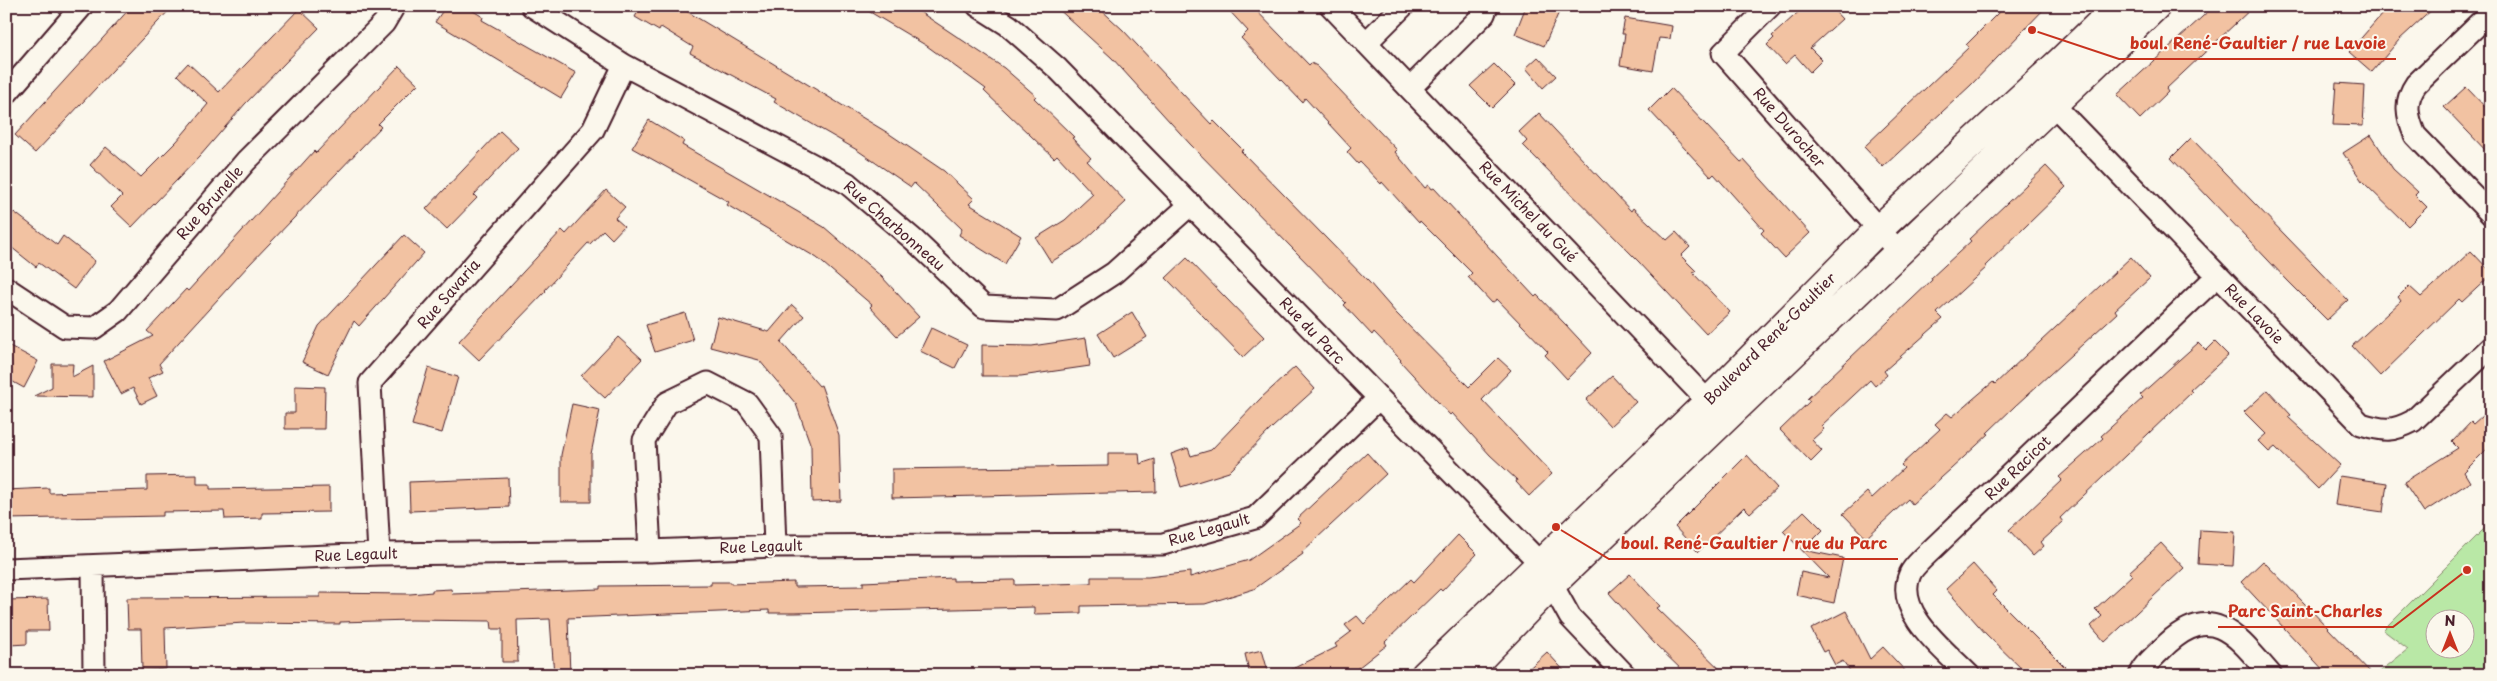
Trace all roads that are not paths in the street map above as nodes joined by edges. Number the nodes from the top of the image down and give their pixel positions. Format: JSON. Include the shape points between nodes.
{"nodes":[{"id":1,"x":82,"y":6,"type":"edge"},
{"id":2,"x":394,"y":6,"type":"edge"},
{"id":3,"x":532,"y":6,"type":"edge"},
{"id":4,"x":978,"y":6,"type":"edge"},
{"id":5,"x":1331,"y":6,"type":"edge"},
{"id":6,"x":1403,"y":6,"type":"edge"},
{"id":7,"x":1487,"y":6,"type":"edge"},
{"id":8,"x":1770,"y":6,"type":"edge"},
{"id":9,"x":2118,"y":6,"type":"edge"},
{"id":10,"x":2156,"y":6,"type":"edge"},
{"id":11,"x":2491,"y":12,"type":"edge"},
{"id":12,"x":1366,"y":43,"type":"junction"},
{"id":13,"x":624,"y":65,"type":"junction"},
{"id":14,"x":2035,"y":85,"type":"junction"},
{"id":15,"x":1410,"y":88,"type":"junction"},
{"id":16,"x":6,"y":94,"type":"edge"},
{"id":17,"x":2054,"y":105,"type":"junction"},
{"id":18,"x":1190,"y":204,"type":"junction"},
{"id":19,"x":2491,"y":214,"type":"edge"},
{"id":20,"x":1878,"y":230,"type":"junction"},
{"id":21,"x":1899,"y":252,"type":"junction"},
{"id":22,"x":2218,"y":276,"type":"junction"},
{"id":23,"x":6,"y":288,"type":"edge"},
{"id":24,"x":2491,"y":347,"type":"edge"},
{"id":25,"x":1378,"y":399,"type":"junction"},
{"id":26,"x":1716,"y":411,"type":"junction"},
{"id":27,"x":775,"y":546,"type":"junction"},
{"id":28,"x":650,"y":551,"type":"junction"},
{"id":29,"x":379,"y":554,"type":"junction"},
{"id":30,"x":93,"y":566,"type":"junction"},
{"id":31,"x":6,"y":569,"type":"edge"},
{"id":32,"x":1545,"y":574,"type":"junction"},
{"id":33,"x":94,"y":675,"type":"edge"},
{"id":34,"x":1425,"y":675,"type":"edge"},
{"id":35,"x":1464,"y":675,"type":"edge"},
{"id":36,"x":1625,"y":675,"type":"edge"},
{"id":37,"x":1970,"y":675,"type":"edge"},
{"id":38,"x":2140,"y":675,"type":"edge"},
{"id":39,"x":2271,"y":675,"type":"edge"}],
"edges":[{"from":1,"to":16,"type":"street"},
{"from":2,"to":23,"type":"street","name":"Rue Brunelle","via":[[384,23],[246,161],[118,311],[94,328],[65,327]]},
{"from":3,"to":13,"type":"street","name":"Rue Charbonneau"},
{"from":4,"to":18,"type":"street","name":"Rue du Parc","via":[[1036,48]]},
{"from":5,"to":12,"type":"street","name":"Rue Michel du Gué"},
{"from":6,"to":12,"type":"street"},
{"from":7,"to":15,"type":"street","via":[[1484,14]]},
{"from":8,"to":20,"type":"street","name":"Rue Durocher","via":[[1723,53]]},
{"from":9,"to":14,"type":"street","name":"Boulevard René-Gaultier"},
{"from":10,"to":17,"type":"street","name":"Boulevard René-Gaultier"},
{"from":11,"to":19,"type":"street","via":[[2416,84],[2407,104],[2415,135]]},
{"from":12,"to":15,"type":"street","name":"Rue Michel du Gué"},
{"from":13,"to":18,"type":"street","name":"Rue Charbonneau","via":[[847,183],[914,240],[984,307],[1057,310],[1114,273]]},
{"from":13,"to":29,"type":"street","name":"Rue Savaria","via":[[593,130],[370,383]]},
{"from":14,"to":17,"type":"street","name":"Rue Lavoie"},
{"from":14,"to":20,"type":"street","name":"Boulevard René-Gaultier"},
{"from":15,"to":26,"type":"street","name":"Rue Michel du Gué"},
{"from":17,"to":21,"type":"street","name":"Boulevard René-Gaultier"},
{"from":17,"to":22,"type":"street","name":"Rue Lavoie"},
{"from":18,"to":25,"type":"street","name":"Rue du Parc"},
{"from":20,"to":21,"type":"street","name":"Rue Durocher"},
{"from":20,"to":26,"type":"street","name":"Boulevard René-Gaultier"},
{"from":21,"to":26,"type":"street","name":"Boulevard René-Gaultier"},
{"from":22,"to":24,"type":"street","name":"Rue Lavoie","via":[[2361,424],[2380,430],[2398,429],[2414,421]]},
{"from":22,"to":37,"type":"street","name":"Rue Racicot","via":[[1910,574],[1906,598],[1914,617]]},
{"from":25,"to":27,"type":"street","name":"Rue Legault","via":[[1255,518],[1163,544]]},
{"from":25,"to":32,"type":"street","name":"Rue du Parc"},
{"from":26,"to":32,"type":"street","name":"Boulevard René-Gaultier"},
{"from":27,"to":28,"type":"street","name":"Rue Legault"},
{"from":27,"to":28,"type":"street","via":[[771,436],[747,404],[708,383],[667,404],[644,440]]},
{"from":28,"to":29,"type":"street","name":"Rue Legault"},
{"from":29,"to":30,"type":"street","name":"Rue Legault"},
{"from":30,"to":31,"type":"street","name":"Rue Legault"},
{"from":30,"to":33,"type":"street"},
{"from":32,"to":34,"type":"street","name":"Boulevard René-Gaultier"},
{"from":32,"to":35,"type":"street","name":"Boulevard René-Gaultier"},
{"from":32,"to":36,"type":"street","name":"Rue du Parc","via":[[1570,617]]},
{"from":38,"to":39,"type":"street","via":[[2144,665],[2182,630],[2209,624],[2226,629]]}]}
